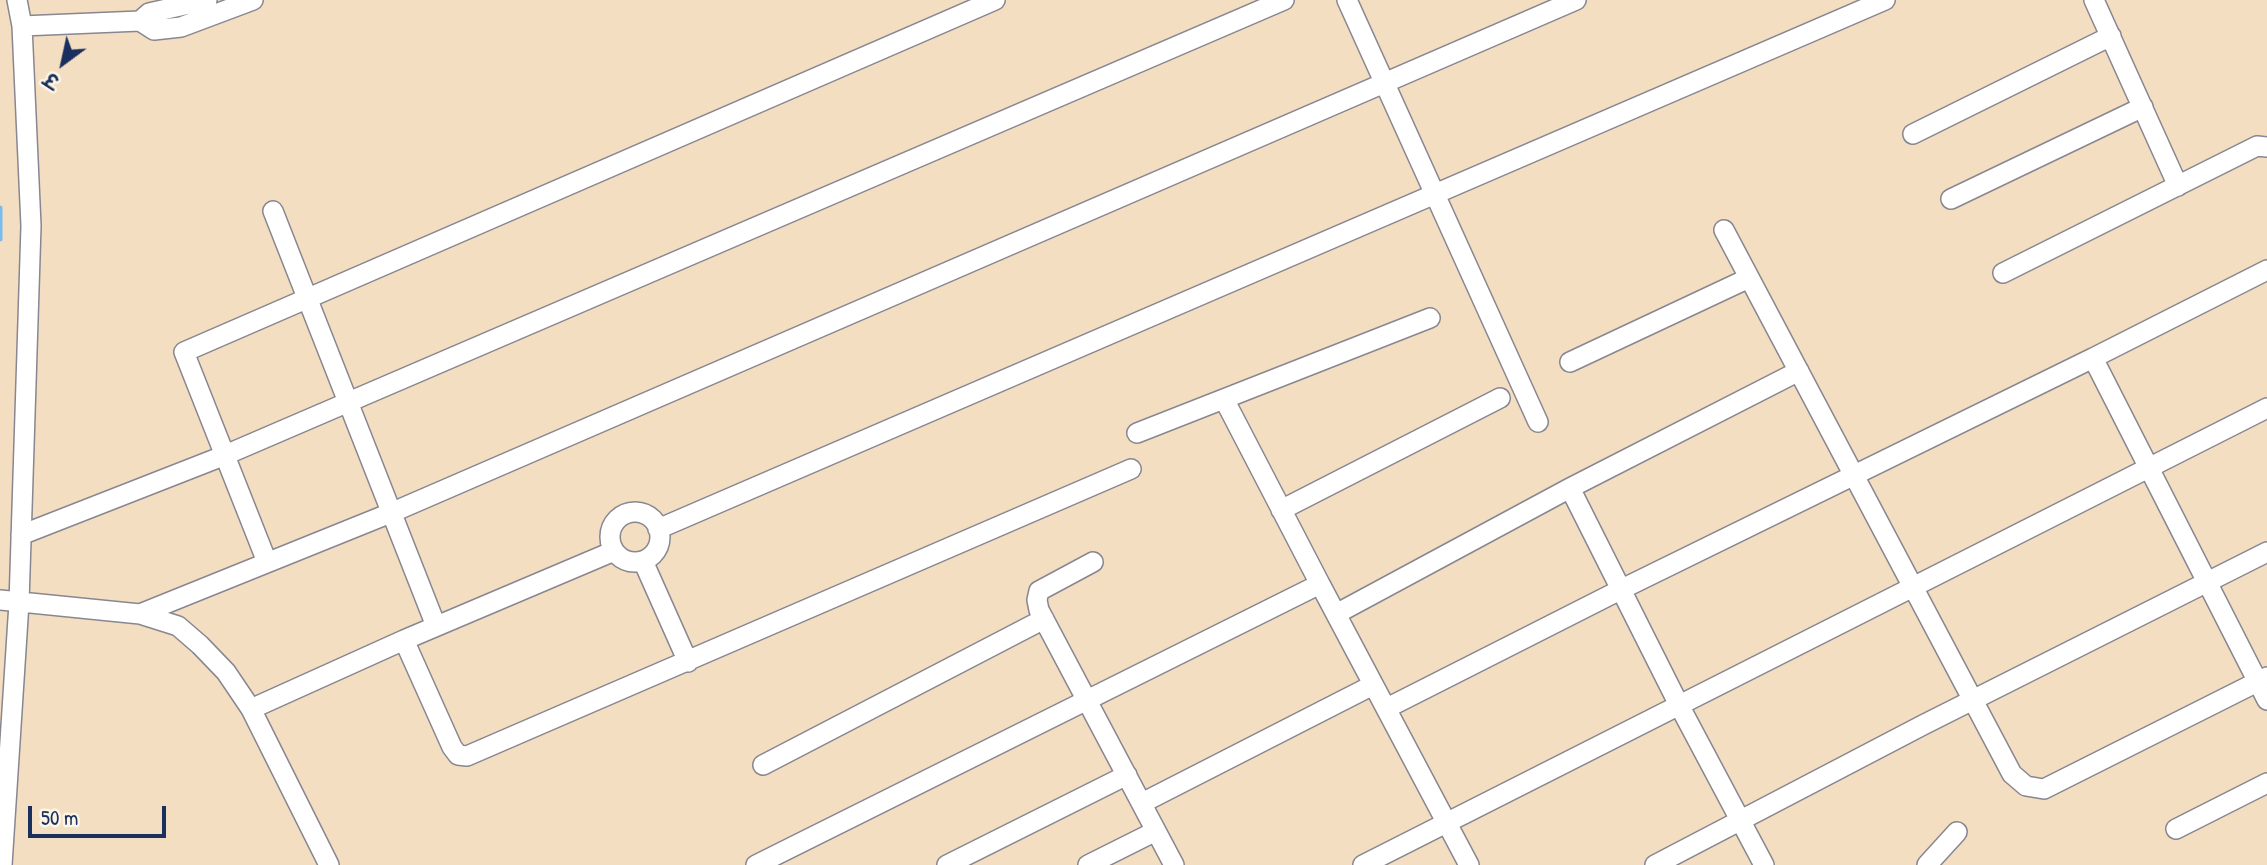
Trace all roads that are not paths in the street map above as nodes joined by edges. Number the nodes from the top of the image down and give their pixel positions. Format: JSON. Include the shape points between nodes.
{"nodes":[{"id":1,"x":17,"y":0,"type":"edge"},
{"id":2,"x":206,"y":0,"type":"edge"},
{"id":3,"x":253,"y":0,"type":"edge"},
{"id":4,"x":995,"y":0,"type":"edge"},
{"id":5,"x":1284,"y":0,"type":"edge"},
{"id":6,"x":1347,"y":0,"type":"edge"},
{"id":7,"x":1576,"y":0,"type":"edge"},
{"id":8,"x":1885,"y":0,"type":"edge"},
{"id":9,"x":2094,"y":0,"type":"edge"},
{"id":10,"x":140,"y":21,"type":"junction"},
{"id":11,"x":22,"y":26,"type":"junction"},
{"id":12,"x":2111,"y":36,"type":"junction"},
{"id":13,"x":1385,"y":83,"type":"junction"},
{"id":14,"x":2143,"y":107,"type":"junction"},
{"id":15,"x":1913,"y":134,"type":"dead end"},
{"id":16,"x":2267,"y":147,"type":"edge"},
{"id":17,"x":2178,"y":186,"type":"junction"},
{"id":18,"x":1434,"y":195,"type":"junction"},
{"id":19,"x":1951,"y":199,"type":"dead end"},
{"id":20,"x":273,"y":211,"type":"dead end"},
{"id":21,"x":1724,"y":230,"type":"dead end"},
{"id":22,"x":2267,"y":271,"type":"edge"},
{"id":23,"x":2003,"y":273,"type":"dead end"},
{"id":24,"x":1749,"y":278,"type":"junction"},
{"id":25,"x":307,"y":297,"type":"junction"},
{"id":26,"x":1430,"y":318,"type":"dead end"},
{"id":27,"x":2093,"y":358,"type":"junction"},
{"id":28,"x":1570,"y":362,"type":"dead end"},
{"id":29,"x":1799,"y":371,"type":"junction"},
{"id":30,"x":1500,"y":398,"type":"dead end"},
{"id":31,"x":1224,"y":400,"type":"junction"},
{"id":32,"x":349,"y":401,"type":"junction"},
{"id":33,"x":2267,"y":408,"type":"edge"},
{"id":34,"x":1538,"y":422,"type":"dead end"},
{"id":35,"x":1137,"y":433,"type":"dead end"},
{"id":36,"x":223,"y":456,"type":"junction"},
{"id":37,"x":2148,"y":467,"type":"junction"},
{"id":38,"x":1131,"y":469,"type":"dead end"},
{"id":39,"x":1854,"y":474,"type":"junction"},
{"id":40,"x":1570,"y":488,"type":"junction"},
{"id":41,"x":1281,"y":510,"type":"junction"},
{"id":42,"x":393,"y":512,"type":"junction"},
{"id":43,"x":659,"y":529,"type":"junction"},
{"id":44,"x":21,"y":535,"type":"junction"},
{"id":45,"x":614,"y":551,"type":"junction"},
{"id":46,"x":2267,"y":552,"type":"edge"},
{"id":47,"x":643,"y":561,"type":"junction"},
{"id":48,"x":267,"y":562,"type":"junction"},
{"id":49,"x":1093,"y":562,"type":"dead end"},
{"id":50,"x":2207,"y":582,"type":"junction"},
{"id":51,"x":1320,"y":584,"type":"junction"},
{"id":52,"x":1913,"y":587,"type":"junction"},
{"id":53,"x":1622,"y":589,"type":"junction"},
{"id":54,"x":9,"y":602,"type":"edge"},
{"id":55,"x":140,"y":614,"type":"junction"},
{"id":56,"x":1336,"y":614,"type":"junction"},
{"id":57,"x":1044,"y":620,"type":"junction"},
{"id":58,"x":436,"y":626,"type":"junction"},
{"id":59,"x":404,"y":640,"type":"junction"},
{"id":60,"x":688,"y":662,"type":"junction"},
{"id":61,"x":2263,"y":679,"type":"edge"},
{"id":62,"x":1373,"y":685,"type":"junction"},
{"id":63,"x":1086,"y":699,"type":"junction"},
{"id":64,"x":1973,"y":699,"type":"junction"},
{"id":65,"x":2267,"y":700,"type":"edge"},
{"id":66,"x":1679,"y":705,"type":"junction"},
{"id":67,"x":1387,"y":708,"type":"junction"},
{"id":68,"x":251,"y":709,"type":"junction"},
{"id":69,"x":763,"y":765,"type":"dead end"},
{"id":70,"x":1127,"y":775,"type":"junction"},
{"id":71,"x":2267,"y":783,"type":"edge"},
{"id":72,"x":1142,"y":803,"type":"junction"},
{"id":73,"x":1741,"y":821,"type":"junction"},
{"id":74,"x":1448,"y":822,"type":"junction"},
{"id":75,"x":2176,"y":829,"type":"dead end"},
{"id":76,"x":1156,"y":831,"type":"junction"},
{"id":77,"x":1957,"y":832,"type":"dead end"},
{"id":78,"x":2,"y":865,"type":"edge"},
{"id":79,"x":329,"y":865,"type":"edge"},
{"id":80,"x":756,"y":865,"type":"edge"},
{"id":81,"x":947,"y":865,"type":"edge"},
{"id":82,"x":1088,"y":865,"type":"edge"},
{"id":83,"x":1174,"y":865,"type":"edge"},
{"id":84,"x":1363,"y":865,"type":"edge"},
{"id":85,"x":1469,"y":865,"type":"edge"},
{"id":86,"x":1655,"y":865,"type":"edge"},
{"id":87,"x":1764,"y":865,"type":"edge"},
{"id":88,"x":1927,"y":865,"type":"edge"}],
"edges":[{"from":1,"to":11,"type":"street"},
{"from":2,"to":10,"type":"street","via":[[149,13]]},
{"from":3,"to":10,"type":"street","via":[[181,27],[154,30]]},
{"from":4,"to":25,"type":"street"},
{"from":5,"to":32,"type":"street"},
{"from":6,"to":13,"type":"street"},
{"from":7,"to":13,"type":"street"},
{"from":8,"to":18,"type":"street"},
{"from":9,"to":12,"type":"street"},
{"from":10,"to":11,"type":"street"},
{"from":11,"to":44,"type":"street","via":[[31,226]]},
{"from":12,"to":14,"type":"street"},
{"from":12,"to":15,"type":"street"},
{"from":13,"to":18,"type":"street"},
{"from":13,"to":42,"type":"street"},
{"from":14,"to":17,"type":"street"},
{"from":14,"to":19,"type":"street"},
{"from":16,"to":17,"type":"street","via":[[2257,146]]},
{"from":17,"to":23,"type":"street"},
{"from":18,"to":34,"type":"street"},
{"from":18,"to":43,"type":"street"},
{"from":20,"to":25,"type":"street"},
{"from":21,"to":24,"type":"street"},
{"from":22,"to":27,"type":"street"},
{"from":24,"to":28,"type":"street"},
{"from":24,"to":29,"type":"street"},
{"from":25,"to":32,"type":"street"},
{"from":25,"to":36,"type":"street","via":[[184,352]]},
{"from":26,"to":31,"type":"street"},
{"from":27,"to":37,"type":"street"},
{"from":27,"to":39,"type":"street"},
{"from":29,"to":39,"type":"street"},
{"from":29,"to":40,"type":"street"},
{"from":30,"to":41,"type":"street"},
{"from":31,"to":35,"type":"street"},
{"from":31,"to":41,"type":"street"},
{"from":32,"to":36,"type":"street"},
{"from":32,"to":42,"type":"street"},
{"from":33,"to":37,"type":"street"},
{"from":36,"to":44,"type":"street"},
{"from":36,"to":48,"type":"street"},
{"from":37,"to":50,"type":"street"},
{"from":37,"to":52,"type":"street"},
{"from":38,"to":60,"type":"street"},
{"from":39,"to":52,"type":"street"},
{"from":39,"to":53,"type":"street"},
{"from":40,"to":53,"type":"street"},
{"from":40,"to":56,"type":"street"},
{"from":41,"to":51,"type":"street"},
{"from":42,"to":48,"type":"street"},
{"from":42,"to":58,"type":"street"},
{"from":43,"to":45,"type":"street","via":[[641,513],[625,515],[610,535]]},
{"from":43,"to":47,"type":"street","via":[[659,545]]},
{"from":44,"to":54,"type":"street"},
{"from":45,"to":47,"type":"street","via":[[628,561]]},
{"from":45,"to":58,"type":"street"},
{"from":46,"to":50,"type":"street"},
{"from":47,"to":60,"type":"street"},
{"from":48,"to":55,"type":"street"},
{"from":49,"to":57,"type":"street","via":[[1039,591],[1037,600]]},
{"from":50,"to":61,"type":"street"},
{"from":50,"to":64,"type":"street"},
{"from":51,"to":56,"type":"street"},
{"from":51,"to":63,"type":"street"},
{"from":52,"to":64,"type":"street"},
{"from":52,"to":66,"type":"street"},
{"from":53,"to":66,"type":"street"},
{"from":53,"to":67,"type":"street"},
{"from":54,"to":55,"type":"street"},
{"from":54,"to":78,"type":"street"},
{"from":55,"to":68,"type":"street","via":[[178,626],[201,645]]},
{"from":56,"to":62,"type":"street"},
{"from":57,"to":63,"type":"street"},
{"from":57,"to":69,"type":"street"},
{"from":58,"to":59,"type":"street"},
{"from":59,"to":60,"type":"street","via":[[452,747],[458,755],[467,756]]},
{"from":59,"to":68,"type":"street"},
{"from":61,"to":64,"type":"street","via":[[2044,789],[2026,786],[2012,774]]},
{"from":61,"to":65,"type":"street"},
{"from":62,"to":67,"type":"street"},
{"from":62,"to":72,"type":"street"},
{"from":63,"to":70,"type":"street"},
{"from":63,"to":80,"type":"street"},
{"from":64,"to":73,"type":"street"},
{"from":66,"to":73,"type":"street"},
{"from":66,"to":74,"type":"street"},
{"from":67,"to":74,"type":"street"},
{"from":68,"to":79,"type":"street"},
{"from":70,"to":72,"type":"street"},
{"from":70,"to":81,"type":"street"},
{"from":71,"to":75,"type":"street"},
{"from":72,"to":76,"type":"street"},
{"from":73,"to":86,"type":"street"},
{"from":73,"to":87,"type":"street"},
{"from":74,"to":84,"type":"street"},
{"from":74,"to":85,"type":"street"},
{"from":76,"to":82,"type":"street"},
{"from":76,"to":83,"type":"street"},
{"from":77,"to":88,"type":"street"}]}
